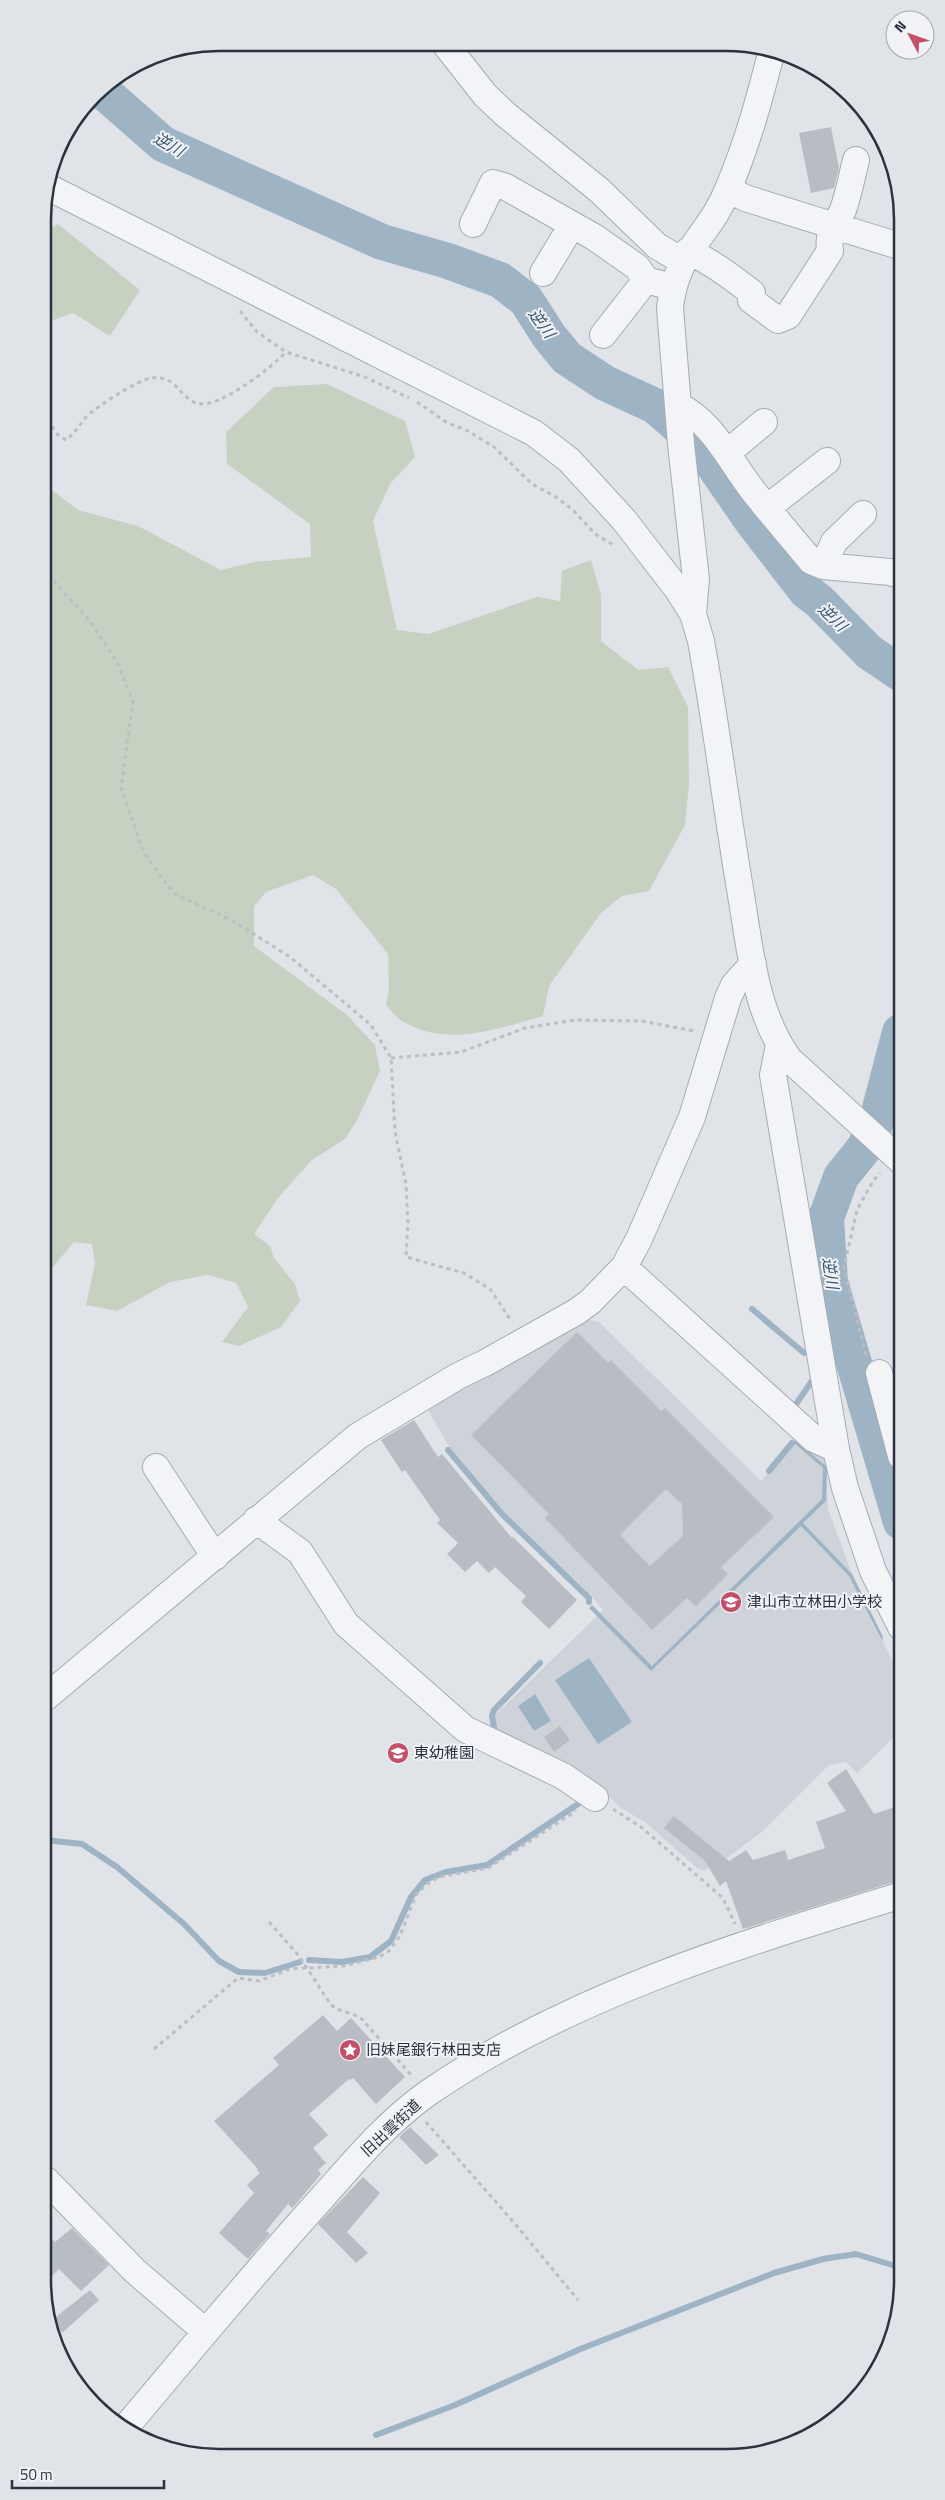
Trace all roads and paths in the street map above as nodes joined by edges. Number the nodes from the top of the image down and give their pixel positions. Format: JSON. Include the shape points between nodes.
{"nodes":[{"id":1,"x":451,"y":52,"type":"edge"},
{"id":2,"x":770,"y":57,"type":"edge"},
{"id":3,"x":856,"y":160,"type":"dead end"},
{"id":4,"x":728,"y":189,"type":"junction"},
{"id":5,"x":54,"y":191,"type":"edge"},
{"id":6,"x":473,"y":224,"type":"dead end"},
{"id":7,"x":572,"y":225,"type":"junction"},
{"id":8,"x":833,"y":226,"type":"junction"},
{"id":9,"x":894,"y":244,"type":"edge"},
{"id":10,"x":685,"y":256,"type":"junction"},
{"id":11,"x":543,"y":273,"type":"dead end"},
{"id":12,"x":227,"y":278,"type":"junction"},
{"id":13,"x":646,"y":280,"type":"junction"},
{"id":14,"x":672,"y":287,"type":"junction"},
{"id":15,"x":603,"y":335,"type":"dead end"},
{"id":16,"x":286,"y":352,"type":"junction"},
{"id":17,"x":679,"y":409,"type":"junction"},
{"id":18,"x":764,"y":422,"type":"dead end"},
{"id":19,"x":52,"y":426,"type":"edge"},
{"id":20,"x":727,"y":453,"type":"junction"},
{"id":21,"x":827,"y":461,"type":"dead end"},
{"id":22,"x":767,"y":508,"type":"junction"},
{"id":23,"x":863,"y":514,"type":"dead end"},
{"id":24,"x":643,"y":546,"type":"junction"},
{"id":25,"x":823,"y":566,"type":"junction"},
{"id":26,"x":894,"y":573,"type":"edge"},
{"id":27,"x":52,"y":578,"type":"edge"},
{"id":28,"x":693,"y":614,"type":"junction"},
{"id":29,"x":752,"y":964,"type":"junction"},
{"id":30,"x":717,"y":1035,"type":"junction"},
{"id":31,"x":779,"y":1045,"type":"junction"},
{"id":32,"x":391,"y":1058,"type":"junction"},
{"id":33,"x":894,"y":1153,"type":"edge"},
{"id":34,"x":894,"y":1158,"type":"edge"},
{"id":35,"x":624,"y":1267,"type":"junction"},
{"id":36,"x":524,"y":1341,"type":"junction"},
{"id":37,"x":879,"y":1373,"type":"joint"},
{"id":38,"x":893,"y":1427,"type":"edge"},
{"id":39,"x":836,"y":1449,"type":"junction"},
{"id":40,"x":156,"y":1467,"type":"dead end"},
{"id":41,"x":256,"y":1520,"type":"junction"},
{"id":42,"x":215,"y":1557,"type":"junction"},
{"id":43,"x":893,"y":1612,"type":"edge"},
{"id":44,"x":51,"y":1693,"type":"edge"},
{"id":45,"x":595,"y":1798,"type":"junction"},
{"id":46,"x":893,"y":1898,"type":"edge"},
{"id":47,"x":269,"y":1922,"type":"dead end"},
{"id":48,"x":743,"y":1943,"type":"junction"},
{"id":49,"x":307,"y":1967,"type":"junction"},
{"id":50,"x":154,"y":2049,"type":"dead end"},
{"id":51,"x":420,"y":2100,"type":"junction"},
{"id":52,"x":51,"y":2185,"type":"edge"},
{"id":53,"x":578,"y":2300,"type":"dead end"},
{"id":54,"x":206,"y":2332,"type":"junction"},
{"id":55,"x":130,"y":2422,"type":"edge"}],
"edges":[{"from":1,"to":10,"type":"street","via":[[485,95],[505,114],[599,190],[657,246]]},
{"from":2,"to":4,"type":"street","via":[[752,122]]},
{"from":3,"to":8,"type":"street","via":[[844,209]]},
{"from":4,"to":8,"type":"street","via":[[744,198]]},
{"from":4,"to":10,"type":"street","via":[[718,211]]},
{"from":5,"to":12,"type":"street"},
{"from":6,"to":7,"type":"street","via":[[493,183],[506,187]]},
{"from":7,"to":11,"type":"street"},
{"from":7,"to":13,"type":"street","via":[[637,267]]},
{"from":8,"to":9,"type":"street"},
{"from":8,"to":10,"type":"street","via":[[830,251],[824,264],[788,316],[778,320],[751,300],[752,294],[731,276],[708,260]]},
{"from":10,"to":14,"type":"street"},
{"from":12,"to":16,"type":"path","via":[[240,311],[257,332]]},
{"from":12,"to":24,"type":"street","via":[[534,433],[569,460]]},
{"from":13,"to":14,"type":"street"},
{"from":13,"to":15,"type":"street"},
{"from":14,"to":17,"type":"street","via":[[670,308]]},
{"from":16,"to":19,"type":"path","via":[[275,364],[209,405],[195,403],[174,382],[150,378],[107,401],[87,416],[66,440]]},
{"from":16,"to":24,"type":"path","via":[[365,376],[419,403],[494,448],[532,484],[573,510],[607,543],[633,548]]},
{"from":17,"to":20,"type":"street","via":[[687,410]]},
{"from":17,"to":28,"type":"street","via":[[696,579]]},
{"from":18,"to":20,"type":"street"},
{"from":20,"to":22,"type":"street"},
{"from":21,"to":22,"type":"street"},
{"from":22,"to":25,"type":"street","via":[[811,561]]},
{"from":23,"to":25,"type":"street","via":[[834,542]]},
{"from":24,"to":28,"type":"street"},
{"from":25,"to":26,"type":"street"},
{"from":27,"to":32,"type":"path","via":[[90,621],[116,662],[133,701],[121,788],[150,861],[173,893],[233,921],[290,957],[371,1025]]},
{"from":28,"to":29,"type":"street","via":[[709,684]]},
{"from":29,"to":30,"type":"street","via":[[734,985]]},
{"from":29,"to":31,"type":"street","via":[[766,1018]]},
{"from":30,"to":32,"type":"path","via":[[642,1021],[575,1020],[525,1028],[461,1052]]},
{"from":30,"to":35,"type":"street","via":[[692,1117]]},
{"from":31,"to":33,"type":"street","via":[[807,1077]]},
{"from":31,"to":39,"type":"street","via":[[773,1075]]},
{"from":32,"to":36,"type":"path","via":[[395,1132],[406,1184],[406,1257],[464,1273],[490,1289]]},
{"from":34,"to":37,"type":"path","via":[[873,1181],[857,1210],[844,1267],[870,1366]]},
{"from":35,"to":36,"type":"street","via":[[590,1302]]},
{"from":35,"to":39,"type":"street","via":[[814,1439]]},
{"from":36,"to":41,"type":"street","via":[[358,1436]]},
{"from":37,"to":38,"type":"street"},
{"from":39,"to":43,"type":"street","via":[[858,1532]]},
{"from":40,"to":42,"type":"street"},
{"from":41,"to":42,"type":"street"},
{"from":41,"to":45,"type":"street","via":[[300,1552],[346,1624],[465,1729],[563,1776]]},
{"from":42,"to":44,"type":"street"},
{"from":45,"to":48,"type":"path","via":[[641,1827],[723,1898]]},
{"from":45,"to":49,"type":"path","via":[[488,1868],[439,1878],[427,1884],[416,1895],[390,1952],[342,1966]]},
{"from":46,"to":48,"type":"street","name":"旧出雲街道"},
{"from":47,"to":49,"type":"path"},
{"from":48,"to":51,"type":"street","name":"旧出雲街道","via":[[581,2007],[494,2053]]},
{"from":49,"to":50,"type":"path","via":[[290,1969],[259,1981],[238,1978]]},
{"from":49,"to":51,"type":"path","via":[[331,2005],[360,2017]]},
{"from":51,"to":53,"type":"path"},
{"from":51,"to":54,"type":"street","name":"旧出雲街道","via":[[389,2126],[351,2166]]},
{"from":52,"to":54,"type":"street","via":[[135,2271]]},
{"from":54,"to":55,"type":"street","name":"旧出雲街道"}]}
